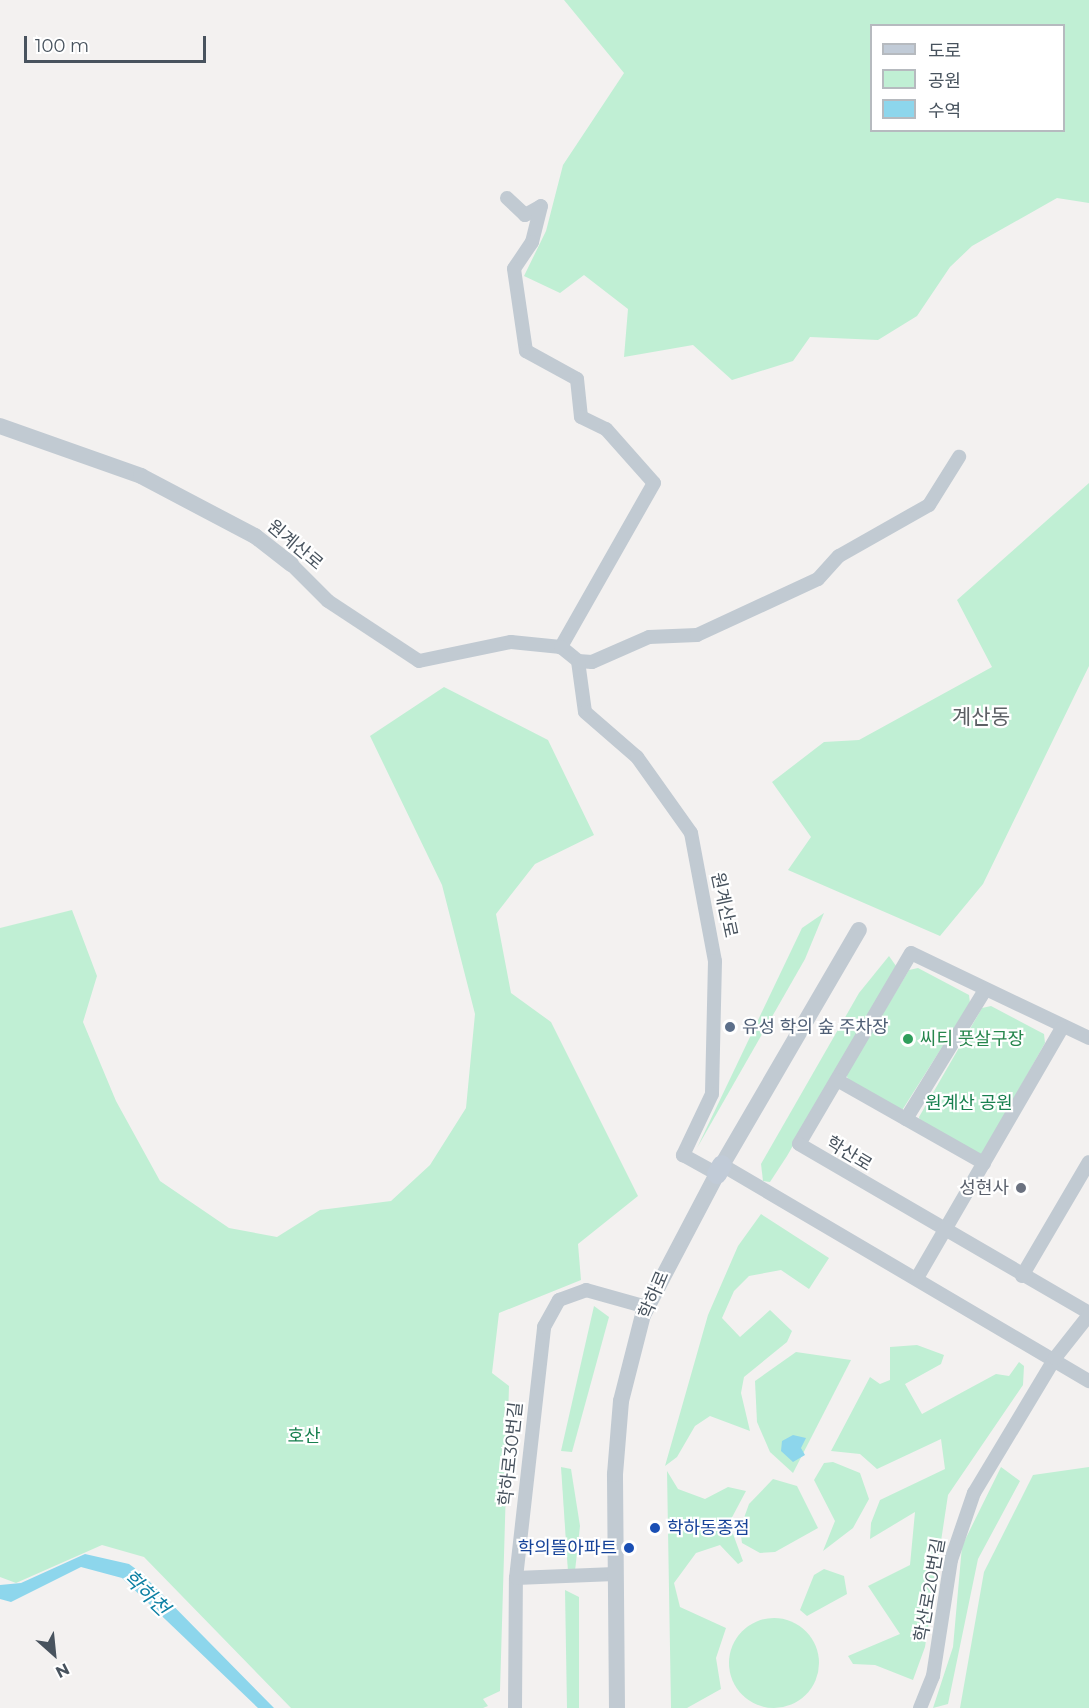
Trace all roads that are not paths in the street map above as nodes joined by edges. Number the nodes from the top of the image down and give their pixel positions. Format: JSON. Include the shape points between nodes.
{"nodes":[{"id":1,"x":507,"y":198,"type":"dead end"},
{"id":2,"x":0,"y":426,"type":"edge"},
{"id":3,"x":959,"y":458,"type":"dead end"},
{"id":4,"x":291,"y":564,"type":"joint"},
{"id":5,"x":561,"y":647,"type":"junction"},
{"id":6,"x":578,"y":661,"type":"junction"},
{"id":7,"x":859,"y":930,"type":"dead end"},
{"id":8,"x":985,"y":990,"type":"junction"},
{"id":9,"x":1062,"y":1028,"type":"junction"},
{"id":10,"x":1089,"y":1038,"type":"edge"},
{"id":11,"x":837,"y":1080,"type":"junction"},
{"id":12,"x":906,"y":1119,"type":"junction"},
{"id":13,"x":1089,"y":1162,"type":"edge"},
{"id":14,"x":984,"y":1163,"type":"junction"},
{"id":15,"x":720,"y":1169,"type":"junction"},
{"id":16,"x":945,"y":1232,"type":"junction"},
{"id":17,"x":1022,"y":1276,"type":"junction"},
{"id":18,"x":917,"y":1278,"type":"junction"},
{"id":19,"x":647,"y":1307,"type":"junction"},
{"id":20,"x":1089,"y":1314,"type":"edge"},
{"id":21,"x":1055,"y":1358,"type":"junction"},
{"id":22,"x":1089,"y":1381,"type":"edge"},
{"id":23,"x":615,"y":1574,"type":"junction"},
{"id":24,"x":516,"y":1578,"type":"junction"},
{"id":25,"x":511,"y":1707,"type":"edge"},
{"id":26,"x":617,"y":1708,"type":"edge"},
{"id":27,"x":920,"y":1708,"type":"edge"}],
"edges":[{"from":1,"to":5,"type":"street","via":[[525,215],[541,206],[532,242],[514,269],[526,351],[578,379],[580,417],[606,429],[654,483]]},
{"from":2,"to":4,"type":"street","name":"원계산로","via":[[141,476],[255,536]]},
{"from":3,"to":6,"type":"street","via":[[929,505],[839,556],[818,579],[697,635],[649,636],[592,662]]},
{"from":4,"to":5,"type":"street","name":"원계산로","via":[[328,601],[419,661],[511,642]]},
{"from":5,"to":6,"type":"street"},
{"from":6,"to":15,"type":"street","name":"원계산로","via":[[585,712],[637,758],[691,833],[715,961],[712,1083],[707,1108],[683,1155]]},
{"from":7,"to":15,"type":"street","name":"학하로"},
{"from":8,"to":9,"type":"street","name":"학산로","via":[[1033,1007]]},
{"from":8,"to":11,"type":"street","name":"학산로","via":[[911,953]]},
{"from":8,"to":12,"type":"street"},
{"from":9,"to":10,"type":"street","name":"학산로"},
{"from":9,"to":14,"type":"street"},
{"from":11,"to":12,"type":"street"},
{"from":11,"to":16,"type":"street","name":"학산로","via":[[799,1144]]},
{"from":12,"to":14,"type":"street"},
{"from":13,"to":17,"type":"street"},
{"from":14,"to":16,"type":"street"},
{"from":15,"to":18,"type":"street"},
{"from":15,"to":19,"type":"street","name":"학하로"},
{"from":16,"to":17,"type":"street"},
{"from":16,"to":18,"type":"street"},
{"from":17,"to":20,"type":"street"},
{"from":18,"to":21,"type":"street"},
{"from":19,"to":23,"type":"street","name":"학하로","via":[[621,1401]]},
{"from":19,"to":24,"type":"street","name":"학하로30번길","via":[[585,1290],[559,1300],[551,1311],[539,1354]]},
{"from":20,"to":21,"type":"street"},
{"from":21,"to":22,"type":"street"},
{"from":21,"to":27,"type":"street","name":"학산로20번길","via":[[960,1526],[933,1676]]},
{"from":23,"to":24,"type":"street"},
{"from":23,"to":26,"type":"street","name":"학하로"},
{"from":24,"to":25,"type":"street","name":"학하로30번길"}]}
